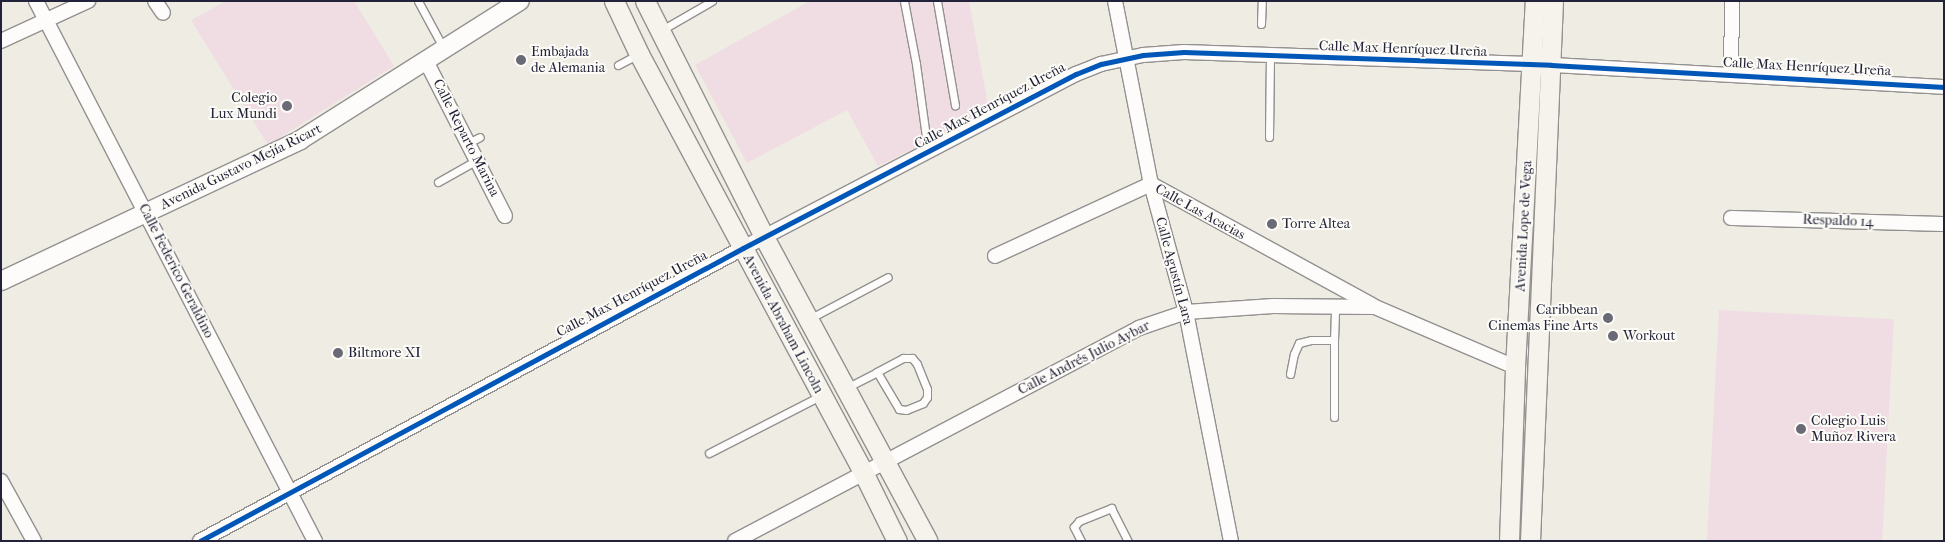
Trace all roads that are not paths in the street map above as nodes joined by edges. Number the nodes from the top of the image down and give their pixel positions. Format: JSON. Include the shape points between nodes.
{"nodes":[{"id":1,"x":36,"y":1,"type":"edge"},
{"id":2,"x":88,"y":1,"type":"edge"},
{"id":3,"x":418,"y":1,"type":"edge"},
{"id":4,"x":520,"y":1,"type":"edge"},
{"id":5,"x":614,"y":1,"type":"edge"},
{"id":6,"x":645,"y":1,"type":"edge"},
{"id":7,"x":712,"y":1,"type":"edge"},
{"id":8,"x":904,"y":1,"type":"edge"},
{"id":9,"x":937,"y":1,"type":"edge"},
{"id":10,"x":1115,"y":1,"type":"edge"},
{"id":11,"x":1262,"y":1,"type":"edge"},
{"id":12,"x":1535,"y":1,"type":"edge"},
{"id":13,"x":1553,"y":1,"type":"edge"},
{"id":14,"x":1732,"y":1,"type":"edge"},
{"id":15,"x":45,"y":19,"type":"junction"},
{"id":16,"x":1261,"y":24,"type":"dead end"},
{"id":17,"x":660,"y":31,"type":"junction"},
{"id":18,"x":1,"y":41,"type":"edge"},
{"id":19,"x":444,"y":49,"type":"junction"},
{"id":20,"x":639,"y":54,"type":"junction"},
{"id":21,"x":1270,"y":56,"type":"junction"},
{"id":22,"x":1128,"y":58,"type":"junction"},
{"id":23,"x":426,"y":61,"type":"junction"},
{"id":24,"x":618,"y":65,"type":"dead end"},
{"id":25,"x":1542,"y":65,"type":"junction"},
{"id":26,"x":1731,"y":74,"type":"junction"},
{"id":27,"x":1944,"y":87,"type":"edge"},
{"id":28,"x":955,"y":105,"type":"dead end"},
{"id":29,"x":1269,"y":137,"type":"dead end"},
{"id":30,"x":928,"y":152,"type":"junction"},
{"id":31,"x":476,"y":160,"type":"junction"},
{"id":32,"x":438,"y":182,"type":"dead end"},
{"id":33,"x":1151,"y":184,"type":"junction"},
{"id":34,"x":147,"y":213,"type":"junction"},
{"id":35,"x":506,"y":216,"type":"dead end"},
{"id":36,"x":1731,"y":218,"type":"dead end"},
{"id":37,"x":1944,"y":224,"type":"edge"},
{"id":38,"x":764,"y":237,"type":"junction"},
{"id":39,"x":743,"y":248,"type":"junction"},
{"id":40,"x":995,"y":256,"type":"dead end"},
{"id":41,"x":888,"y":277,"type":"dead end"},
{"id":42,"x":1,"y":281,"type":"edge"},
{"id":43,"x":1335,"y":306,"type":"junction"},
{"id":44,"x":1375,"y":307,"type":"junction"},
{"id":45,"x":1186,"y":312,"type":"junction"},
{"id":46,"x":808,"y":320,"type":"junction"},
{"id":47,"x":1334,"y":340,"type":"junction"},
{"id":48,"x":1515,"y":367,"type":"junction"},
{"id":49,"x":877,"y":372,"type":"junction"},
{"id":50,"x":1290,"y":374,"type":"dead end"},
{"id":51,"x":845,"y":388,"type":"junction"},
{"id":52,"x":822,"y":395,"type":"junction"},
{"id":53,"x":1334,"y":417,"type":"dead end"},
{"id":54,"x":709,"y":453,"type":"dead end"},
{"id":55,"x":884,"y":461,"type":"junction"},
{"id":56,"x":863,"y":472,"type":"junction"},
{"id":57,"x":1,"y":481,"type":"edge"},
{"id":58,"x":288,"y":492,"type":"junction"},
{"id":59,"x":744,"y":539,"type":"edge"},
{"id":60,"x":34,"y":541,"type":"edge"},
{"id":61,"x":200,"y":541,"type":"edge"},
{"id":62,"x":315,"y":541,"type":"edge"},
{"id":63,"x":896,"y":541,"type":"edge"},
{"id":64,"x":928,"y":541,"type":"edge"},
{"id":65,"x":1081,"y":541,"type":"edge"},
{"id":66,"x":1128,"y":541,"type":"edge"},
{"id":67,"x":1231,"y":541,"type":"edge"},
{"id":68,"x":1509,"y":541,"type":"edge"},
{"id":69,"x":1530,"y":541,"type":"edge"}],
"edges":[{"from":1,"to":15,"type":"street","name":"Calle Federico Geraldino"},
{"from":2,"to":15,"type":"street"},
{"from":3,"to":19,"type":"lane"},
{"from":4,"to":19,"type":"street","name":"Avenida Gustavo Mejía Ricart"},
{"from":5,"to":20,"type":"main road","name":"Avenida Abraham Lincoln"},
{"from":6,"to":17,"type":"main road","name":"Avenida Abraham Lincoln"},
{"from":7,"to":17,"type":"lane"},
{"from":8,"to":30,"type":"lane"},
{"from":9,"to":28,"type":"lane"},
{"from":10,"to":22,"type":"street","name":"Calle Agustín Lara"},
{"from":11,"to":16,"type":"lane"},
{"from":12,"to":25,"type":"main road","name":"Avenida Lope de Vega"},
{"from":13,"to":25,"type":"main road","name":"Avenida Lope de Vega"},
{"from":14,"to":26,"type":"street"},
{"from":15,"to":18,"type":"street"},
{"from":15,"to":34,"type":"street","name":"Calle Federico Geraldino"},
{"from":17,"to":38,"type":"main road","name":"Avenida Abraham Lincoln"},
{"from":19,"to":23,"type":"street","name":"Avenida Gustavo Mejía Ricart"},
{"from":20,"to":24,"type":"lane"},
{"from":20,"to":39,"type":"main road","name":"Avenida Abraham Lincoln"},
{"from":21,"to":22,"type":"street","name":"Calle Max Henríquez Ureña","via":[[1184,52]]},
{"from":21,"to":25,"type":"street","name":"Calle Max Henríquez Ureña"},
{"from":21,"to":29,"type":"lane"},
{"from":22,"to":30,"type":"street","name":"Calle Max Henríquez Ureña","via":[[1076,74]]},
{"from":22,"to":33,"type":"street","name":"Calle Agustín Lara"},
{"from":23,"to":31,"type":"street","name":"Calle Reparto Marina","via":[[474,140]]},
{"from":23,"to":34,"type":"street","name":"Avenida Gustavo Mejía Ricart","via":[[300,140]]},
{"from":25,"to":26,"type":"street","name":"Calle Max Henríquez Ureña"},
{"from":25,"to":48,"type":"main road","name":"Avenida Lope de Vega"},
{"from":25,"to":69,"type":"main road","name":"Avenida Lope de Vega","via":[[1540,278]]},
{"from":26,"to":27,"type":"street","name":"Calle Max Henríquez Ureña"},
{"from":30,"to":38,"type":"street","name":"Calle Max Henríquez Ureña"},
{"from":31,"to":32,"type":"lane"},
{"from":31,"to":35,"type":"street","name":"Calle Reparto Marina"},
{"from":33,"to":40,"type":"street","name":"Calle Las Acacias"},
{"from":33,"to":44,"type":"street","name":"Calle Las Acacias"},
{"from":33,"to":45,"type":"street","name":"Calle Agustín Lara"},
{"from":34,"to":42,"type":"street","name":"Avenida Gustavo Mejía Ricart"},
{"from":34,"to":58,"type":"street","name":"Calle Federico Geraldino"},
{"from":36,"to":37,"type":"street","name":"Respaldo 14"},
{"from":38,"to":39,"type":"street","name":"Calle Max Henríquez Ureña"},
{"from":38,"to":46,"type":"main road","name":"Avenida Abraham Lincoln"},
{"from":39,"to":52,"type":"main road","name":"Avenida Abraham Lincoln"},
{"from":39,"to":58,"type":"street","name":"Calle Max Henríquez Ureña"},
{"from":41,"to":46,"type":"lane"},
{"from":43,"to":44,"type":"street","name":"Calle Andrés Julio Aybar"},
{"from":43,"to":45,"type":"street","name":"Calle Andrés Julio Aybar"},
{"from":43,"to":47,"type":"lane"},
{"from":44,"to":48,"type":"street","name":"Calle Andrés Julio Aybar"},
{"from":45,"to":55,"type":"street","name":"Calle Andrés Julio Aybar","via":[[1139,328]]},
{"from":45,"to":67,"type":"street","name":"Calle Agustín Lara"},
{"from":46,"to":51,"type":"main road","name":"Avenida Abraham Lincoln"},
{"from":47,"to":50,"type":"lane","via":[[1299,343]]},
{"from":47,"to":53,"type":"lane"},
{"from":48,"to":68,"type":"main road","name":"Avenida Lope de Vega"},
{"from":49,"to":49,"type":"lane","via":[[903,358],[912,358],[927,389],[927,397],[923,403],[906,410],[899,409]]},
{"from":49,"to":51,"type":"lane"},
{"from":51,"to":55,"type":"main road","name":"Avenida Abraham Lincoln"},
{"from":52,"to":54,"type":"lane"},
{"from":52,"to":56,"type":"main road","name":"Avenida Abraham Lincoln"},
{"from":55,"to":56,"type":"street","name":"Calle Andrés Julio Aybar"},
{"from":55,"to":64,"type":"main road","name":"Avenida Abraham Lincoln"},
{"from":56,"to":59,"type":"street","name":"Calle Andrés Julio Aybar"},
{"from":56,"to":63,"type":"main road","name":"Avenida Abraham Lincoln"},
{"from":57,"to":60,"type":"street"},
{"from":58,"to":61,"type":"street","name":"Calle Max Henríquez Ureña"},
{"from":58,"to":62,"type":"street","name":"Calle Federico Geraldino"},
{"from":65,"to":66,"type":"lane","via":[[1074,527],[1078,521],[1111,508]]}]}
